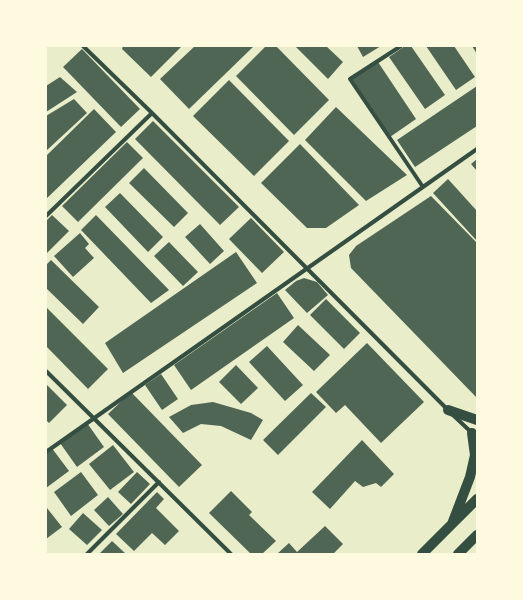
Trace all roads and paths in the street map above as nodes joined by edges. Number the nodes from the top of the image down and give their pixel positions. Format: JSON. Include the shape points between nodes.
{"nodes":[{"id":1,"x":83,"y":46,"type":"edge"},
{"id":2,"x":401,"y":46,"type":"edge"},
{"id":3,"x":152,"y":112,"type":"junction"},
{"id":4,"x":477,"y":149,"type":"edge"},
{"id":5,"x":423,"y":187,"type":"junction"},
{"id":6,"x":46,"y":216,"type":"edge"},
{"id":7,"x":307,"y":268,"type":"junction"},
{"id":8,"x":46,"y":371,"type":"edge"},
{"id":9,"x":448,"y":410,"type":"junction"},
{"id":10,"x":94,"y":418,"type":"junction"},
{"id":11,"x":477,"y":420,"type":"edge"},
{"id":12,"x":474,"y":436,"type":"edge"},
{"id":13,"x":46,"y":452,"type":"edge"},
{"id":14,"x":159,"y":482,"type":"junction"},
{"id":15,"x":477,"y":499,"type":"edge"},
{"id":16,"x":452,"y":524,"type":"junction"},
{"id":17,"x":477,"y":535,"type":"edge"},
{"id":18,"x":87,"y":554,"type":"edge"},
{"id":19,"x":231,"y":554,"type":"edge"},
{"id":20,"x":422,"y":554,"type":"edge"},
{"id":21,"x":458,"y":554,"type":"edge"}],
"edges":[{"from":1,"to":3,"type":"street"},
{"from":2,"to":5,"type":"street","via":[[350,79]]},
{"from":3,"to":6,"type":"street"},
{"from":3,"to":7,"type":"street"},
{"from":4,"to":5,"type":"street"},
{"from":5,"to":7,"type":"street"},
{"from":7,"to":9,"type":"street"},
{"from":7,"to":10,"type":"street"},
{"from":8,"to":10,"type":"street"},
{"from":9,"to":11,"type":"main road"},
{"from":9,"to":12,"type":"street"},
{"from":10,"to":13,"type":"street"},
{"from":10,"to":14,"type":"street"},
{"from":12,"to":16,"type":"main road","via":[[475,455],[470,476]]},
{"from":14,"to":18,"type":"street"},
{"from":14,"to":19,"type":"street"},
{"from":15,"to":16,"type":"main road"},
{"from":16,"to":20,"type":"main road"},
{"from":17,"to":21,"type":"main road"}]}
